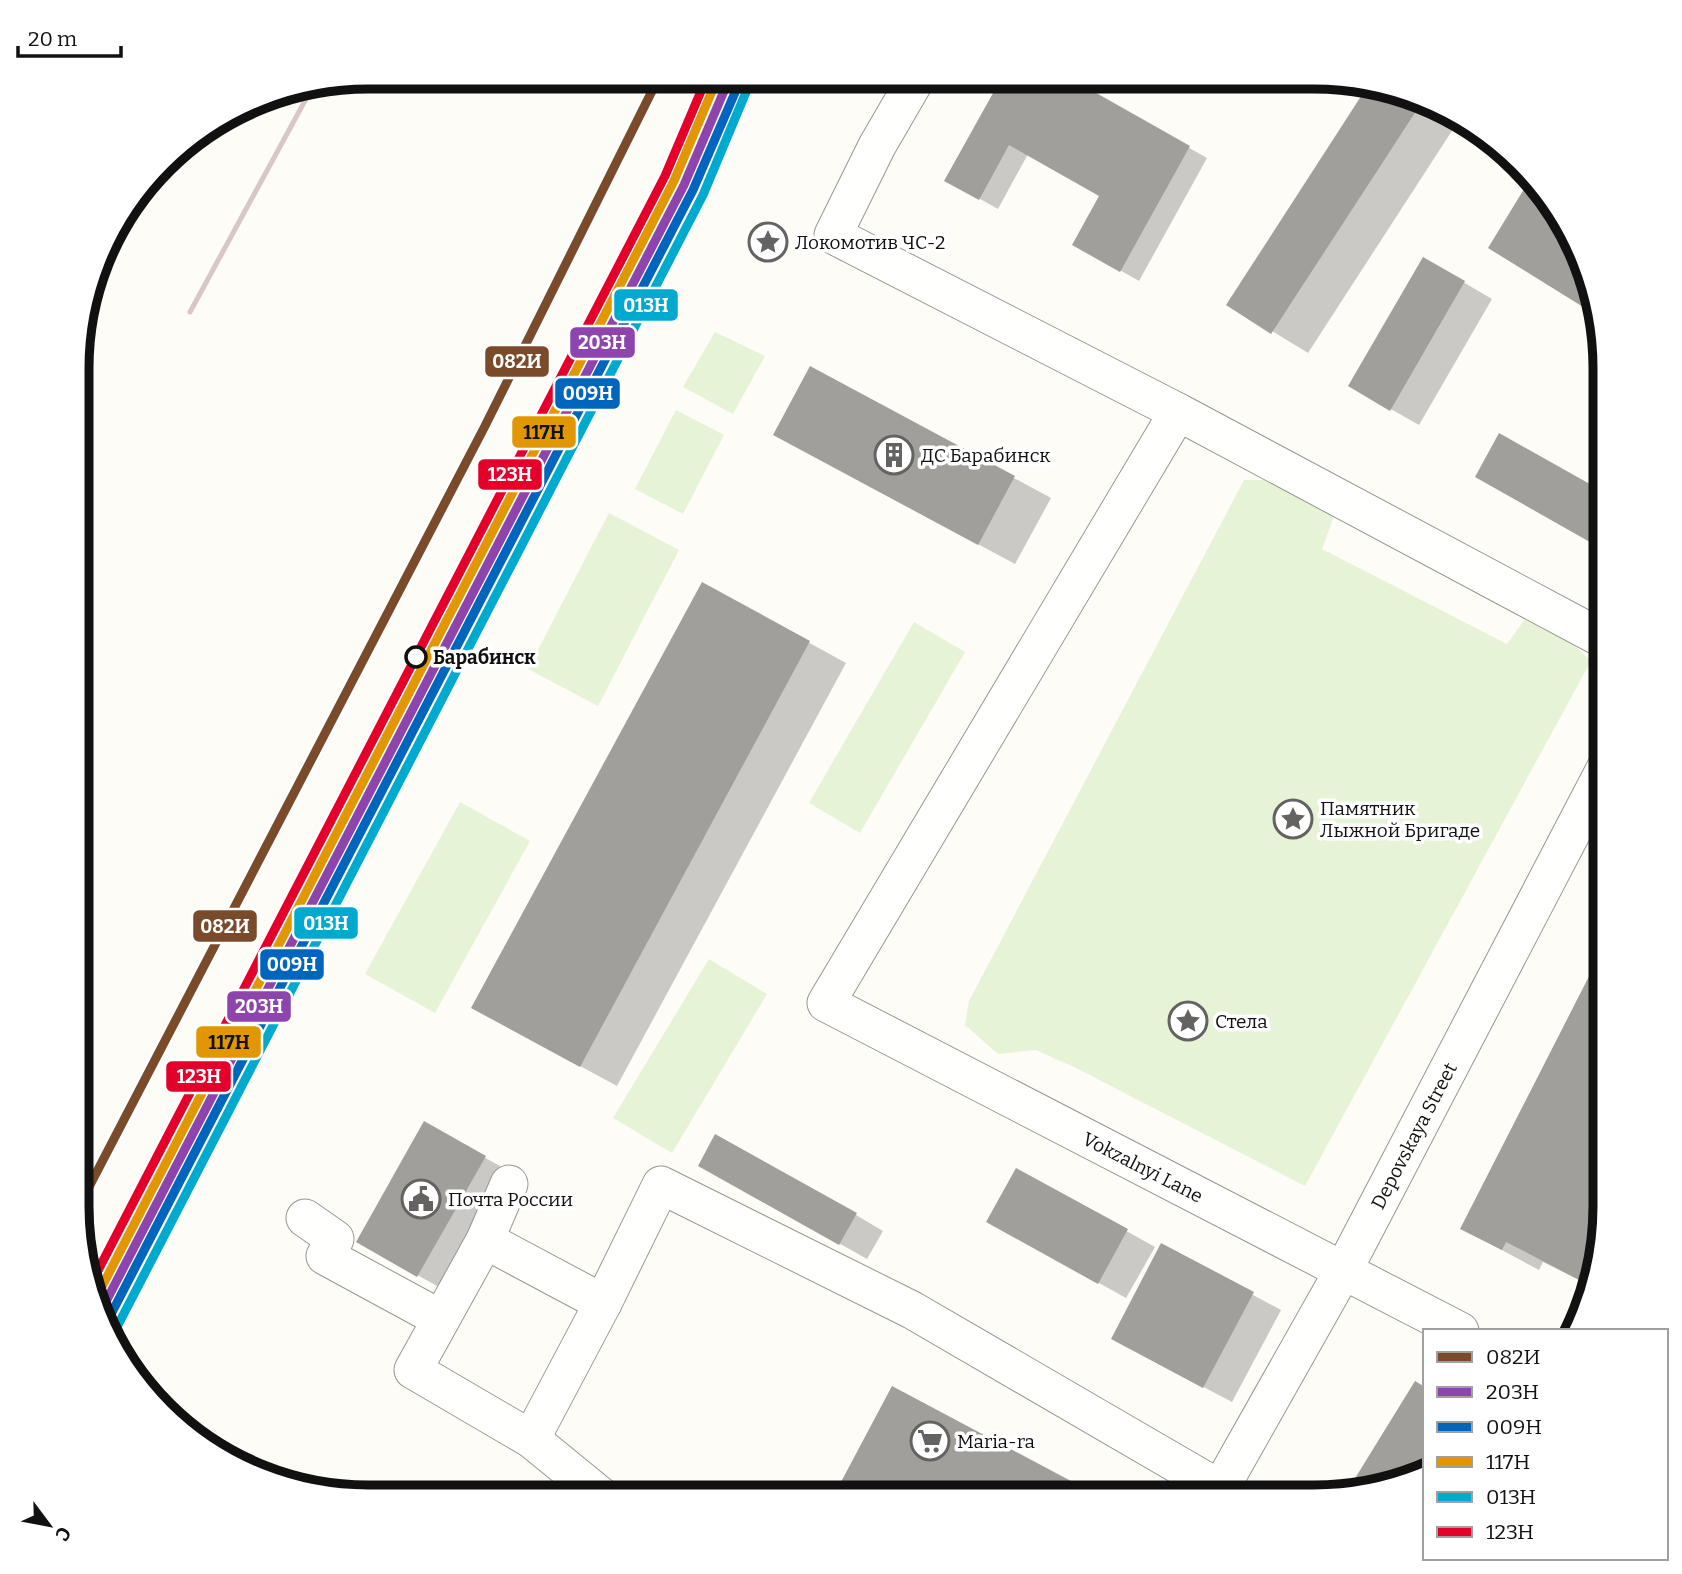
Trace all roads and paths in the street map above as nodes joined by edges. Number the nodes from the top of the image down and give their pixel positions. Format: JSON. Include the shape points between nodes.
{"nodes":[{"id":1,"x":910,"y":89,"type":"edge"},
{"id":2,"x":1178,"y":412,"type":"junction"},
{"id":3,"x":1593,"y":634,"type":"edge"},
{"id":4,"x":1593,"y":792,"type":"edge"},
{"id":5,"x":509,"y":1184,"type":"dead end"},
{"id":6,"x":305,"y":1218,"type":"dead end"},
{"id":7,"x":485,"y":1240,"type":"junction"},
{"id":8,"x":1343,"y":1270,"type":"junction"},
{"id":9,"x":603,"y":1303,"type":"junction"},
{"id":10,"x":441,"y":1319,"type":"junction"},
{"id":11,"x":1456,"y":1329,"type":"edge"},
{"id":12,"x":531,"y":1439,"type":"junction"},
{"id":13,"x":587,"y":1485,"type":"edge"},
{"id":14,"x":1205,"y":1485,"type":"edge"},
{"id":15,"x":1222,"y":1485,"type":"edge"}],
"edges":[{"from":1,"to":2,"type":"street","via":[[833,234]]},
{"from":2,"to":3,"type":"street"},
{"from":2,"to":8,"type":"street","name":"Vokzalnyi Lane","via":[[826,1003]]},
{"from":4,"to":8,"type":"street","name":"Depovskaya Street"},
{"from":5,"to":7,"type":"street"},
{"from":6,"to":10,"type":"street","via":[[335,1239],[325,1256]]},
{"from":7,"to":9,"type":"street"},
{"from":7,"to":10,"type":"street"},
{"from":8,"to":11,"type":"street","name":"Vokzalnyi Lane"},
{"from":8,"to":15,"type":"street","name":"Depovskaya Street"},
{"from":9,"to":12,"type":"street"},
{"from":9,"to":14,"type":"street","via":[[661,1185],[912,1310]]},
{"from":10,"to":12,"type":"street","via":[[413,1370]]},
{"from":12,"to":13,"type":"street"}]}
